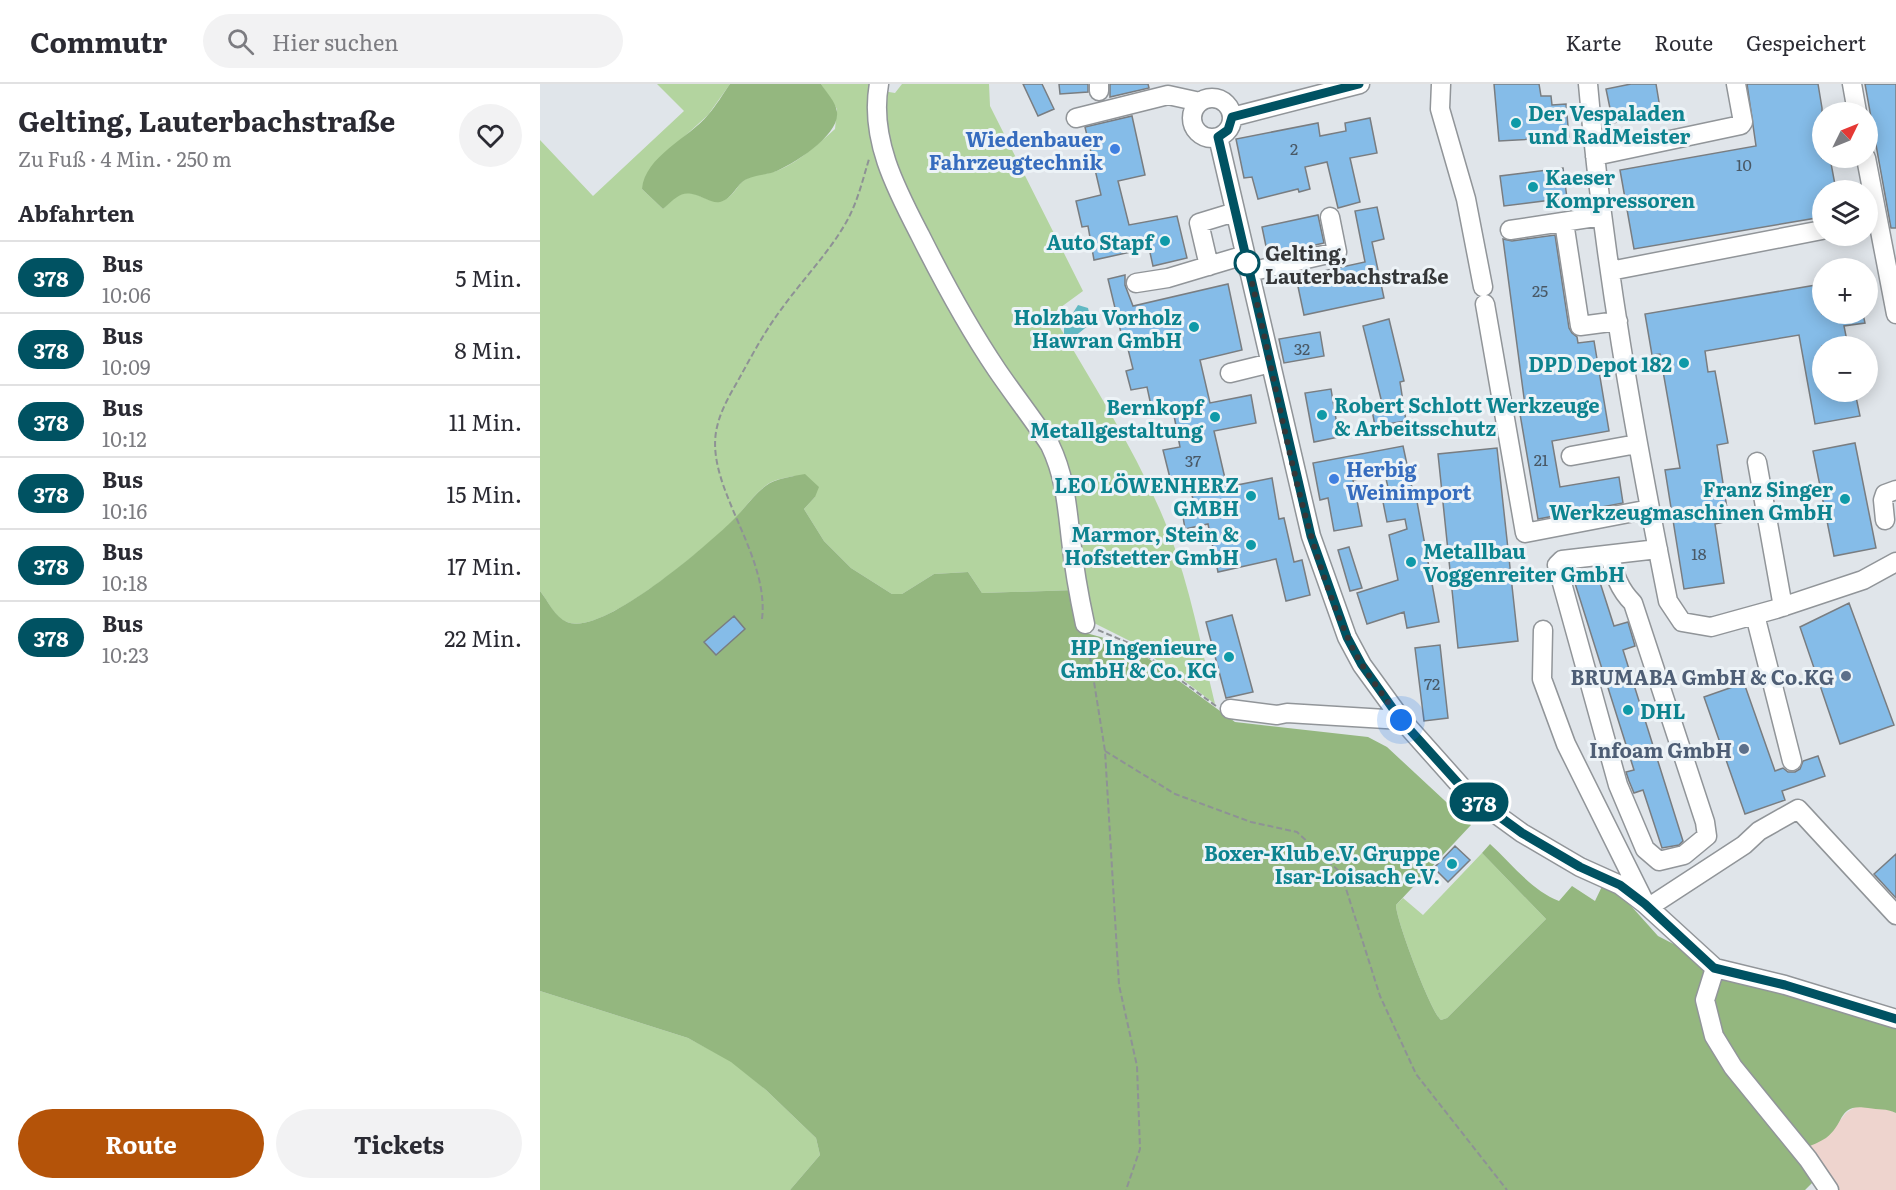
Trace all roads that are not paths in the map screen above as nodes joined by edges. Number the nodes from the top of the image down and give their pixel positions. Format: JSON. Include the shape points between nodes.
{"nodes":[{"id":1,"x":879,"y":84,"type":"edge"},
{"id":2,"x":1360,"y":84,"type":"edge"},
{"id":3,"x":1441,"y":84,"type":"edge"},
{"id":4,"x":1588,"y":84,"type":"edge"},
{"id":5,"x":1736,"y":84,"type":"edge"},
{"id":6,"x":1852,"y":84,"type":"edge"},
{"id":7,"x":1208,"y":94,"type":"edge"},
{"id":8,"x":1855,"y":102,"type":"edge"},
{"id":9,"x":1232,"y":117,"type":"junction"},
{"id":10,"x":1076,"y":118,"type":"dead end"},
{"id":11,"x":1218,"y":137,"type":"junction"},
{"id":12,"x":1594,"y":156,"type":"junction"},
{"id":13,"x":1235,"y":212,"type":"junction"},
{"id":14,"x":1602,"y":216,"type":"junction"},
{"id":15,"x":1330,"y":217,"type":"dead end"},
{"id":16,"x":1564,"y":222,"type":"junction"},
{"id":17,"x":1510,"y":230,"type":"dead end"},
{"id":18,"x":1812,"y":232,"type":"edge"},
{"id":19,"x":1878,"y":240,"type":"edge"},
{"id":20,"x":1247,"y":264,"type":"junction"},
{"id":21,"x":1209,"y":266,"type":"junction"},
{"id":22,"x":1610,"y":271,"type":"junction"},
{"id":23,"x":1136,"y":283,"type":"dead end"},
{"id":24,"x":1896,"y":314,"type":"edge"},
{"id":25,"x":1618,"y":321,"type":"junction"},
{"id":26,"x":1271,"y":363,"type":"junction"},
{"id":27,"x":1230,"y":373,"type":"dead end"},
{"id":28,"x":1637,"y":444,"type":"junction"},
{"id":29,"x":1571,"y":456,"type":"dead end"},
{"id":30,"x":1757,"y":462,"type":"dead end"},
{"id":31,"x":1896,"y":490,"type":"edge"},
{"id":32,"x":1650,"y":509,"type":"junction"},
{"id":33,"x":1885,"y":520,"type":"dead end"},
{"id":34,"x":1658,"y":549,"type":"junction"},
{"id":35,"x":1610,"y":555,"type":"junction"},
{"id":36,"x":1896,"y":562,"type":"edge"},
{"id":37,"x":1783,"y":607,"type":"junction"},
{"id":38,"x":1755,"y":615,"type":"junction"},
{"id":39,"x":1085,"y":624,"type":"road end"},
{"id":40,"x":1543,"y":630,"type":"dead end"},
{"id":41,"x":1230,"y":709,"type":"road end"},
{"id":42,"x":1401,"y":720,"type":"junction"},
{"id":43,"x":1792,"y":761,"type":"dead end"},
{"id":44,"x":1647,"y":905,"type":"junction"},
{"id":45,"x":1896,"y":915,"type":"edge"},
{"id":46,"x":1714,"y":968,"type":"junction"},
{"id":47,"x":1896,"y":1019,"type":"edge"},
{"id":48,"x":1829,"y":1190,"type":"edge"}],
"edges":[{"from":1,"to":39,"type":"street","via":[[877,119],[897,190],[943,280],[1058,463]]},
{"from":2,"to":9,"type":"street"},
{"from":3,"to":32,"type":"street","via":[[1440,109],[1466,199],[1525,533]]},
{"from":4,"to":12,"type":"street"},
{"from":5,"to":12,"type":"street","via":[[1741,125]]},
{"from":6,"to":8,"type":"street"},
{"from":7,"to":9,"type":"street","via":[[1224,102]]},
{"from":7,"to":10,"type":"street","via":[[1168,95]]},
{"from":7,"to":11,"type":"street","via":[[1191,118],[1195,130],[1205,137]]},
{"from":9,"to":11,"type":"street","via":[[1228,130]]},
{"from":11,"to":13,"type":"street"},
{"from":12,"to":14,"type":"street"},
{"from":13,"to":20,"type":"street"},
{"from":13,"to":21,"type":"street","via":[[1199,223]]},
{"from":14,"to":16,"type":"street"},
{"from":14,"to":22,"type":"street"},
{"from":15,"to":20,"type":"street","via":[[1337,252]]},
{"from":16,"to":17,"type":"street"},
{"from":16,"to":25,"type":"street","via":[[1580,326]]},
{"from":18,"to":22,"type":"street"},
{"from":19,"to":24,"type":"street"},
{"from":20,"to":21,"type":"street"},
{"from":20,"to":26,"type":"street"},
{"from":21,"to":23,"type":"street"},
{"from":22,"to":25,"type":"street"},
{"from":25,"to":28,"type":"street"},
{"from":26,"to":27,"type":"street"},
{"from":26,"to":42,"type":"street","via":[[1311,536],[1347,637]]},
{"from":28,"to":29,"type":"street"},
{"from":28,"to":32,"type":"street"},
{"from":30,"to":37,"type":"street"},
{"from":31,"to":33,"type":"street","via":[[1885,494]]},
{"from":32,"to":34,"type":"street"},
{"from":34,"to":35,"type":"street"},
{"from":34,"to":38,"type":"street","via":[[1668,601],[1682,622],[1711,627]]},
{"from":35,"to":35,"type":"street","via":[[1562,560],[1557,565],[1618,785],[1645,849],[1659,861],[1684,855],[1707,836],[1705,822],[1633,603],[1623,593]]},
{"from":36,"to":37,"type":"street","via":[[1863,580]]},
{"from":37,"to":38,"type":"street"},
{"from":38,"to":43,"type":"street"},
{"from":40,"to":44,"type":"street","via":[[1542,679],[1566,744]]},
{"from":41,"to":42,"type":"street"},
{"from":42,"to":44,"type":"street","via":[[1467,793],[1522,833],[1620,885]]},
{"from":44,"to":45,"type":"street","via":[[1798,809]]},
{"from":44,"to":46,"type":"street"},
{"from":46,"to":47,"type":"street"},
{"from":46,"to":48,"type":"street","via":[[1705,1000],[1714,1036],[1733,1067],[1804,1153]]}]}
